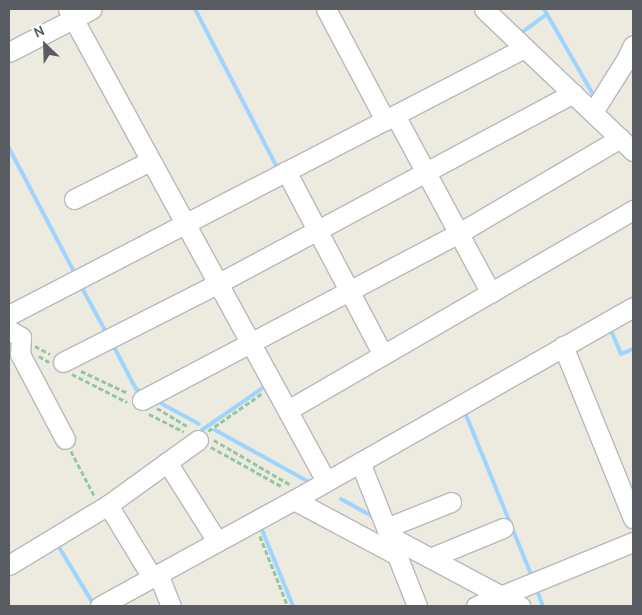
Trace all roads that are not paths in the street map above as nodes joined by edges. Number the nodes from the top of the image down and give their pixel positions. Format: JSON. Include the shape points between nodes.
{"nodes":[{"id":1,"x":92,"y":9,"type":"edge"},
{"id":2,"x":326,"y":9,"type":"edge"},
{"id":3,"x":492,"y":11,"type":"edge"},
{"id":4,"x":71,"y":14,"type":"edge"},
{"id":5,"x":633,"y":45,"type":"edge"},
{"id":6,"x":524,"y":48,"type":"junction"},
{"id":7,"x":9,"y":52,"type":"edge"},
{"id":8,"x":573,"y":93,"type":"junction"},
{"id":9,"x":593,"y":112,"type":"junction"},
{"id":10,"x":390,"y":117,"type":"junction"},
{"id":11,"x":627,"y":145,"type":"edge"},
{"id":12,"x":150,"y":161,"type":"junction"},
{"id":13,"x":286,"y":171,"type":"junction"},
{"id":14,"x":427,"y":173,"type":"junction"},
{"id":15,"x":74,"y":199,"type":"dead end"},
{"id":16,"x":633,"y":210,"type":"edge"},
{"id":17,"x":184,"y":225,"type":"junction"},
{"id":18,"x":317,"y":231,"type":"junction"},
{"id":19,"x":459,"y":233,"type":"junction"},
{"id":20,"x":217,"y":284,"type":"junction"},
{"id":21,"x":350,"y":292,"type":"junction"},
{"id":22,"x":490,"y":293,"type":"junction"},
{"id":23,"x":633,"y":307,"type":"edge"},
{"id":24,"x":9,"y":315,"type":"edge"},
{"id":25,"x":17,"y":338,"type":"edge"},
{"id":26,"x":250,"y":345,"type":"junction"},
{"id":27,"x":563,"y":346,"type":"junction"},
{"id":28,"x":383,"y":355,"type":"junction"},
{"id":29,"x":60,"y":365,"type":"road end"},
{"id":30,"x":139,"y":405,"type":"road end"},
{"id":31,"x":288,"y":410,"type":"junction"},
{"id":32,"x":202,"y":436,"type":"road end"},
{"id":33,"x":65,"y":439,"type":"road end"},
{"id":34,"x":167,"y":462,"type":"junction"},
{"id":35,"x":360,"y":462,"type":"junction"},
{"id":36,"x":326,"y":481,"type":"junction"},
{"id":37,"x":300,"y":497,"type":"junction"},
{"id":38,"x":102,"y":502,"type":"junction"},
{"id":39,"x":451,"y":502,"type":"dead end"},
{"id":40,"x":633,"y":518,"type":"edge"},
{"id":41,"x":503,"y":528,"type":"dead end"},
{"id":42,"x":388,"y":532,"type":"junction"},
{"id":43,"x":218,"y":542,"type":"junction"},
{"id":44,"x":633,"y":542,"type":"edge"},
{"id":45,"x":397,"y":555,"type":"junction"},
{"id":46,"x":430,"y":558,"type":"junction"},
{"id":47,"x":9,"y":565,"type":"edge"},
{"id":48,"x":155,"y":576,"type":"junction"},
{"id":49,"x":501,"y":596,"type":"junction"},
{"id":50,"x":100,"y":606,"type":"edge"},
{"id":51,"x":171,"y":606,"type":"edge"},
{"id":52,"x":417,"y":606,"type":"edge"},
{"id":53,"x":476,"y":606,"type":"edge"},
{"id":54,"x":520,"y":606,"type":"edge"}],
"edges":[{"from":1,"to":4,"type":"street"},
{"from":2,"to":10,"type":"street"},
{"from":3,"to":6,"type":"street"},
{"from":4,"to":7,"type":"street"},
{"from":4,"to":12,"type":"street"},
{"from":5,"to":9,"type":"street"},
{"from":6,"to":8,"type":"street"},
{"from":6,"to":10,"type":"street"},
{"from":8,"to":9,"type":"street"},
{"from":8,"to":14,"type":"street"},
{"from":9,"to":11,"type":"street"},
{"from":10,"to":13,"type":"street"},
{"from":10,"to":14,"type":"street"},
{"from":11,"to":19,"type":"street"},
{"from":12,"to":15,"type":"street"},
{"from":12,"to":17,"type":"street"},
{"from":13,"to":17,"type":"street"},
{"from":13,"to":18,"type":"street"},
{"from":14,"to":18,"type":"street"},
{"from":14,"to":19,"type":"street"},
{"from":16,"to":22,"type":"street"},
{"from":17,"to":20,"type":"street"},
{"from":17,"to":24,"type":"street"},
{"from":18,"to":20,"type":"street"},
{"from":18,"to":21,"type":"street"},
{"from":19,"to":21,"type":"street"},
{"from":19,"to":22,"type":"street"},
{"from":20,"to":26,"type":"street"},
{"from":20,"to":29,"type":"street"},
{"from":21,"to":26,"type":"street"},
{"from":21,"to":28,"type":"street"},
{"from":22,"to":28,"type":"street"},
{"from":23,"to":27,"type":"street"},
{"from":25,"to":33,"type":"street","via":[[20,354]]},
{"from":26,"to":30,"type":"street"},
{"from":26,"to":31,"type":"street"},
{"from":27,"to":35,"type":"street"},
{"from":27,"to":40,"type":"street"},
{"from":28,"to":31,"type":"street"},
{"from":31,"to":36,"type":"street"},
{"from":32,"to":34,"type":"street"},
{"from":34,"to":38,"type":"street"},
{"from":34,"to":43,"type":"street"},
{"from":35,"to":36,"type":"street"},
{"from":35,"to":42,"type":"street"},
{"from":36,"to":37,"type":"street"},
{"from":37,"to":43,"type":"street"},
{"from":37,"to":45,"type":"street"},
{"from":38,"to":47,"type":"street"},
{"from":38,"to":48,"type":"street"},
{"from":39,"to":42,"type":"street"},
{"from":41,"to":46,"type":"street"},
{"from":42,"to":45,"type":"street"},
{"from":42,"to":46,"type":"street"},
{"from":43,"to":48,"type":"street"},
{"from":44,"to":49,"type":"street"},
{"from":45,"to":52,"type":"street"},
{"from":46,"to":49,"type":"street"},
{"from":48,"to":50,"type":"street"},
{"from":48,"to":51,"type":"street"},
{"from":49,"to":53,"type":"street"},
{"from":49,"to":54,"type":"street"}]}
